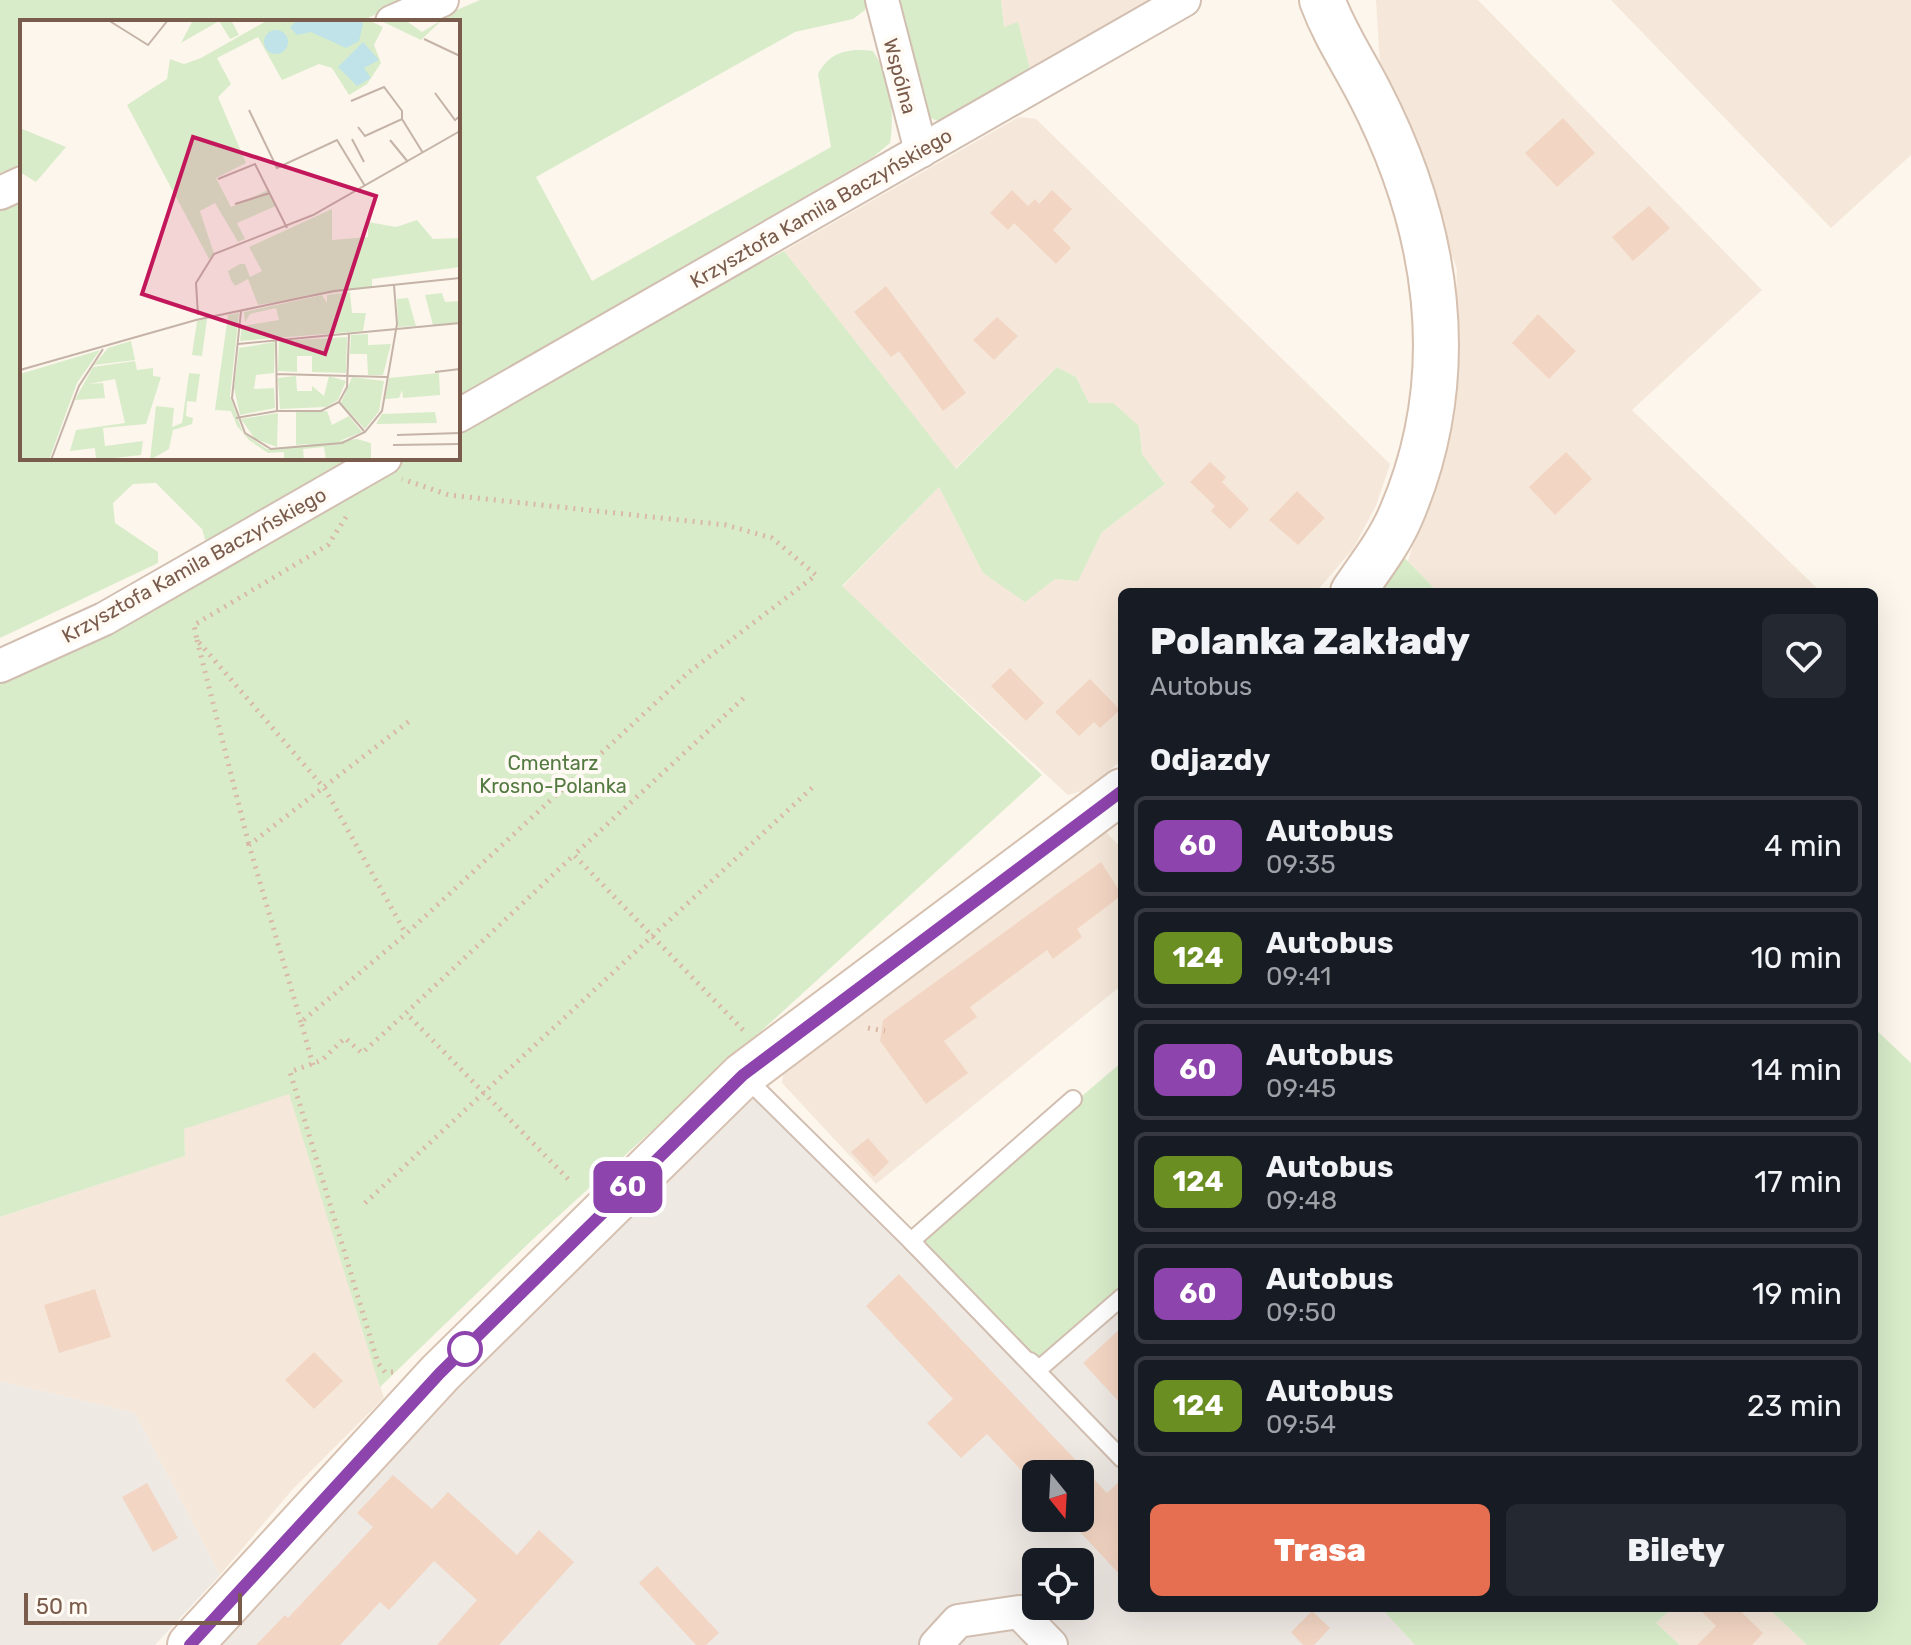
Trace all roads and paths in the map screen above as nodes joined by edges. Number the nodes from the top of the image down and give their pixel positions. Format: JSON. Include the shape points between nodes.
{"nodes":[{"id":1,"x":442,"y":0,"type":"edge"},
{"id":2,"x":882,"y":0,"type":"edge"},
{"id":3,"x":1184,"y":0,"type":"edge"},
{"id":4,"x":1322,"y":0,"type":"edge"},
{"id":5,"x":1356,"y":0,"type":"edge"},
{"id":6,"x":397,"y":20,"type":"edge"},
{"id":7,"x":1369,"y":92,"type":"junction"},
{"id":8,"x":921,"y":151,"type":"junction"},
{"id":9,"x":20,"y":184,"type":"edge"},
{"id":10,"x":0,"y":193,"type":"edge"},
{"id":11,"x":460,"y":415,"type":"edge"},
{"id":12,"x":392,"y":468,"type":"edge"},
{"id":13,"x":348,"y":512,"type":"dead end"},
{"id":14,"x":1356,"y":588,"type":"edge"},
{"id":15,"x":197,"y":640,"type":"junction"},
{"id":16,"x":0,"y":666,"type":"edge"},
{"id":17,"x":747,"y":695,"type":"dead end"},
{"id":18,"x":412,"y":719,"type":"dead end"},
{"id":19,"x":815,"y":785,"type":"dead end"},
{"id":20,"x":325,"y":789,"type":"junction"},
{"id":21,"x":1118,"y":794,"type":"edge"},
{"id":22,"x":249,"y":845,"type":"junction"},
{"id":23,"x":574,"y":855,"type":"junction"},
{"id":24,"x":406,"y":934,"type":"junction"},
{"id":25,"x":653,"y":938,"type":"junction"},
{"id":26,"x":406,"y":1013,"type":"junction"},
{"id":27,"x":301,"y":1022,"type":"junction"},
{"id":28,"x":871,"y":1029,"type":"dead end"},
{"id":29,"x":743,"y":1030,"type":"dead end"},
{"id":30,"x":885,"y":1031,"type":"dead end"},
{"id":31,"x":313,"y":1065,"type":"junction"},
{"id":32,"x":743,"y":1075,"type":"junction"},
{"id":33,"x":484,"y":1094,"type":"junction"},
{"id":34,"x":1073,"y":1099,"type":"dead end"},
{"id":35,"x":568,"y":1179,"type":"dead end"},
{"id":36,"x":365,"y":1203,"type":"dead end"},
{"id":37,"x":911,"y":1241,"type":"junction"},
{"id":38,"x":1118,"y":1300,"type":"edge"},
{"id":39,"x":396,"y":1371,"type":"dead end"},
{"id":40,"x":1118,"y":1455,"type":"edge"},
{"id":41,"x":190,"y":1645,"type":"edge"},
{"id":42,"x":936,"y":1645,"type":"edge"},
{"id":43,"x":1051,"y":1645,"type":"edge"}],
"edges":[{"from":1,"to":6,"type":"street"},
{"from":2,"to":8,"type":"street","name":"Wspólna"},
{"from":3,"to":8,"type":"street","name":"Krzysztofa Kamila Baczyńskiego"},
{"from":4,"to":7,"type":"street","via":[[1337,40]]},
{"from":5,"to":7,"type":"street"},
{"from":7,"to":14,"type":"street","via":[[1420,218],[1433,273],[1437,348],[1427,428],[1413,484],[1388,541]]},
{"from":8,"to":11,"type":"street","name":"Krzysztofa Kamila Baczyńskiego"},
{"from":9,"to":10,"type":"street"},
{"from":12,"to":16,"type":"street","name":"Krzysztofa Kamila Baczyńskiego","via":[[104,619]]},
{"from":12,"to":24,"type":"path","via":[[449,495],[726,525],[772,538],[816,575],[689,672]]},
{"from":13,"to":15,"type":"path","via":[[328,545],[194,625]]},
{"from":15,"to":20,"type":"path"},
{"from":15,"to":22,"type":"path"},
{"from":17,"to":23,"type":"path"},
{"from":18,"to":20,"type":"path"},
{"from":19,"to":25,"type":"path"},
{"from":20,"to":22,"type":"path"},
{"from":20,"to":24,"type":"path"},
{"from":21,"to":32,"type":"street"},
{"from":22,"to":27,"type":"path"},
{"from":23,"to":25,"type":"path"},
{"from":23,"to":26,"type":"path"},
{"from":24,"to":27,"type":"path"},
{"from":25,"to":29,"type":"path"},
{"from":25,"to":33,"type":"path"},
{"from":26,"to":31,"type":"path","via":[[362,1053],[345,1038]]},
{"from":26,"to":33,"type":"path"},
{"from":27,"to":31,"type":"path"},
{"from":28,"to":30,"type":"path"},
{"from":31,"to":39,"type":"path","via":[[290,1072],[378,1363],[385,1372]]},
{"from":32,"to":37,"type":"lane"},
{"from":32,"to":41,"type":"street","via":[[440,1373]]},
{"from":33,"to":35,"type":"path"},
{"from":33,"to":36,"type":"path"},
{"from":34,"to":37,"type":"lane"},
{"from":37,"to":38,"type":"lane","via":[[1039,1369]]},
{"from":37,"to":40,"type":"lane"},
{"from":42,"to":43,"type":"street","via":[[958,1621],[1019,1612]]}]}
